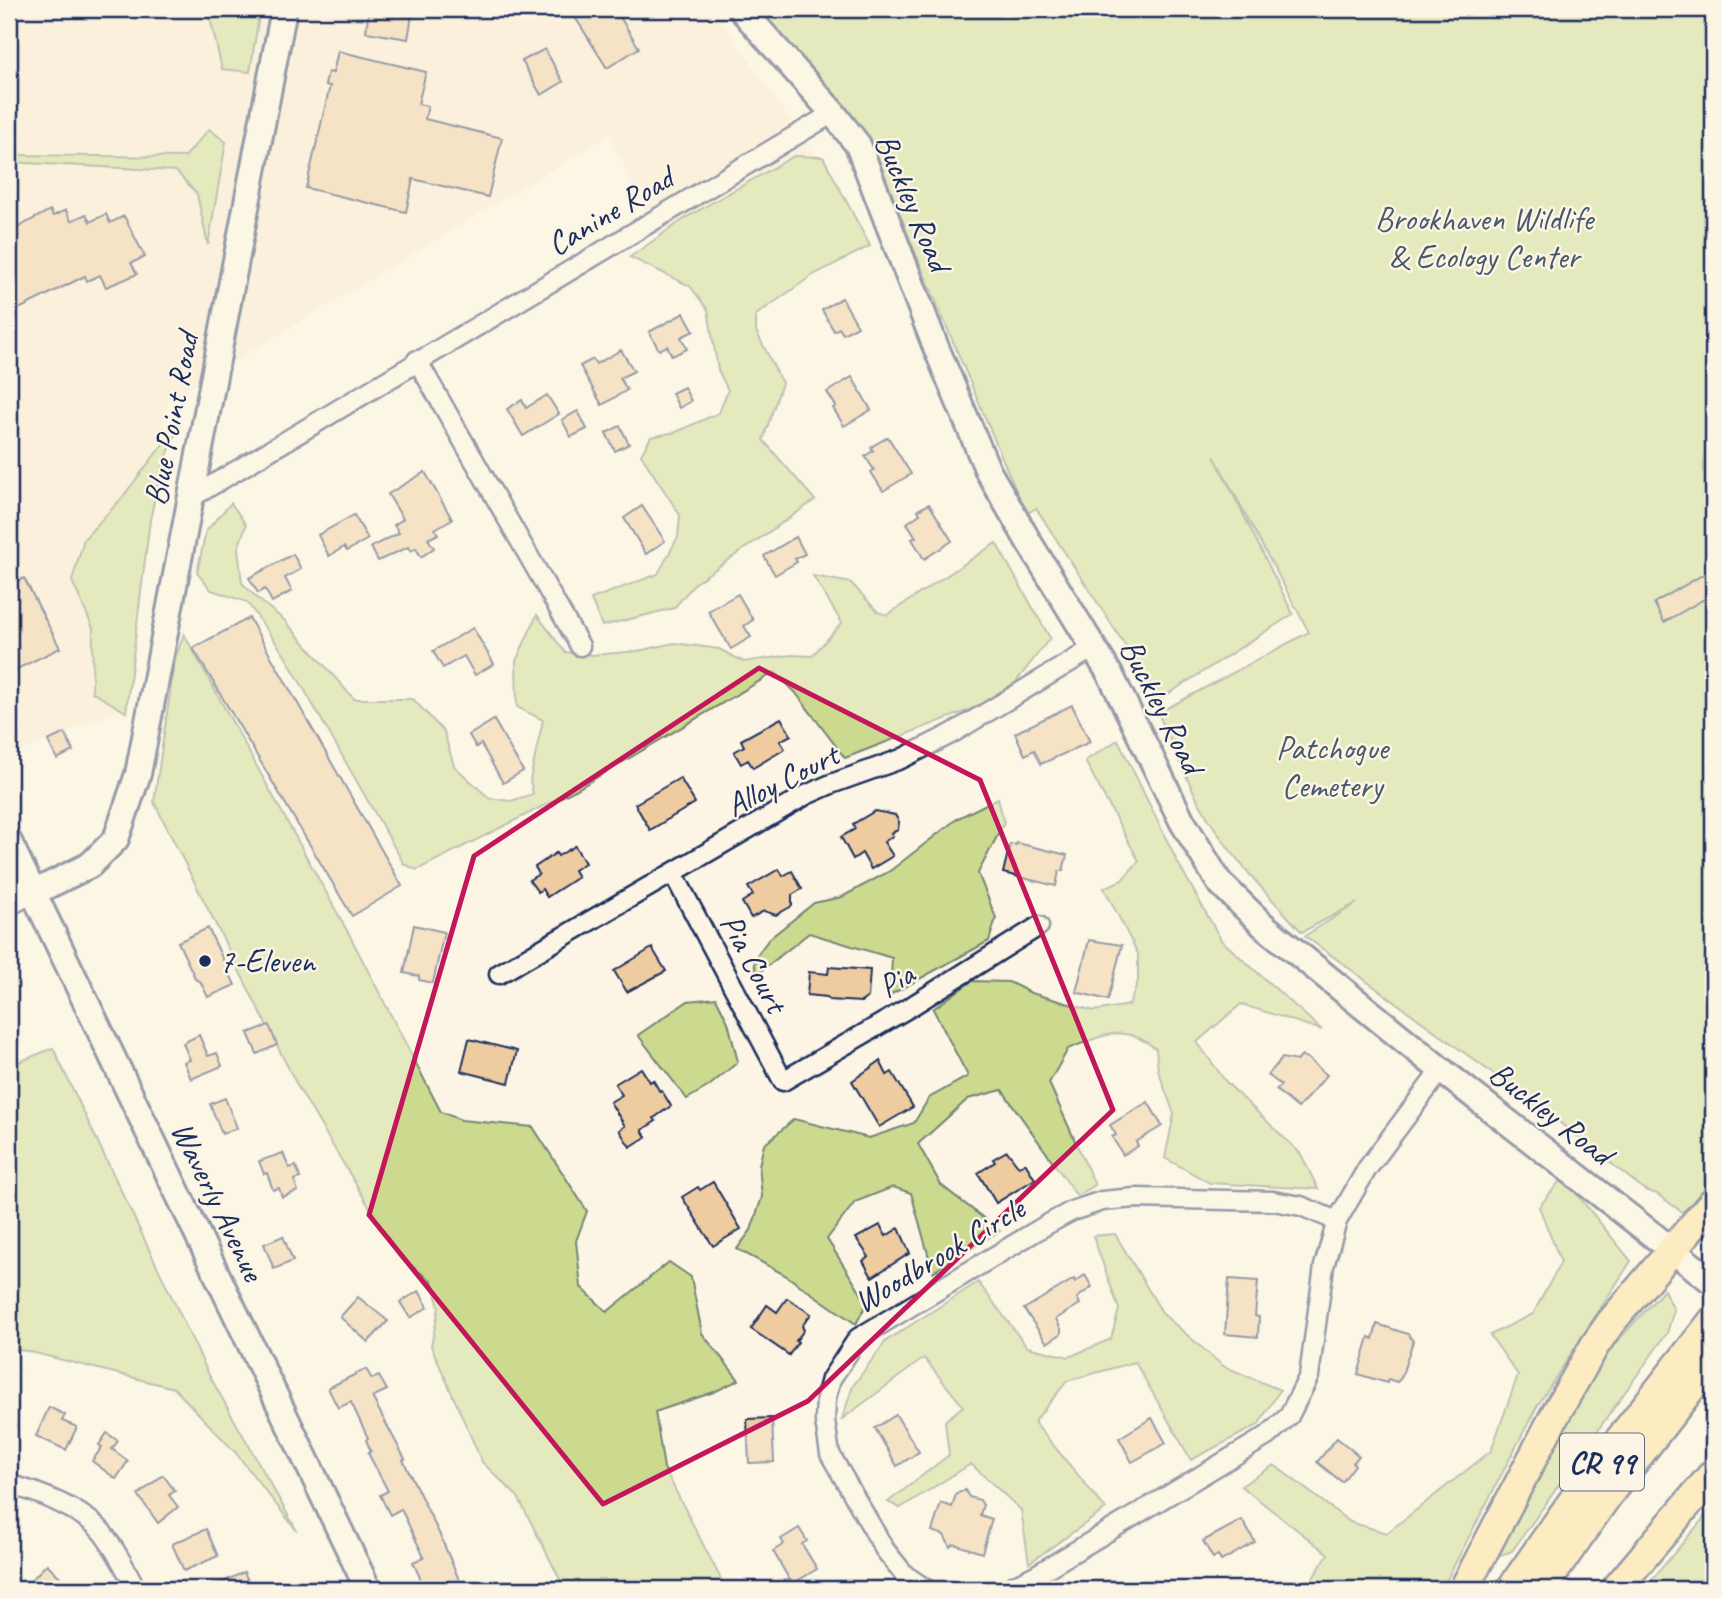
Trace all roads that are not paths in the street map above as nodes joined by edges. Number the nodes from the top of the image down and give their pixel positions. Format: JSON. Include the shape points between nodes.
{"nodes":[{"id":1,"x":284,"y":9,"type":"edge"},
{"id":2,"x":741,"y":9,"type":"edge"},
{"id":3,"x":833,"y":113,"type":"junction"},
{"id":4,"x":417,"y":360,"type":"junction"},
{"id":5,"x":189,"y":499,"type":"junction"},
{"id":6,"x":580,"y":646,"type":"dead end"},
{"id":7,"x":1095,"y":647,"type":"junction"},
{"id":8,"x":9,"y":842,"type":"edge"},
{"id":9,"x":673,"y":873,"type":"junction"},
{"id":10,"x":33,"y":894,"type":"junction"},
{"id":11,"x":9,"y":906,"type":"edge"},
{"id":12,"x":1039,"y":926,"type":"dead end"},
{"id":13,"x":499,"y":974,"type":"dead end"},
{"id":14,"x":1441,"y":1070,"type":"junction"},
{"id":15,"x":783,"y":1081,"type":"joint"},
{"id":16,"x":1713,"y":1202,"type":"edge"},
{"id":17,"x":1337,"y":1221,"type":"junction"},
{"id":18,"x":1672,"y":1249,"type":"junction"},
{"id":19,"x":1713,"y":1282,"type":"edge"},
{"id":20,"x":1709,"y":1340,"type":"edge"},
{"id":21,"x":1713,"y":1474,"type":"edge"},
{"id":22,"x":9,"y":1485,"type":"edge"},
{"id":23,"x":136,"y":1589,"type":"edge"},
{"id":24,"x":368,"y":1589,"type":"edge"},
{"id":25,"x":926,"y":1589,"type":"edge"},
{"id":26,"x":1006,"y":1589,"type":"edge"},
{"id":27,"x":1464,"y":1589,"type":"edge"},
{"id":28,"x":1511,"y":1589,"type":"edge"},
{"id":29,"x":1542,"y":1589,"type":"edge"},
{"id":30,"x":1616,"y":1589,"type":"edge"}],
"edges":[{"from":1,"to":5,"type":"street","name":"Blue Point Road"},
{"from":2,"to":3,"type":"street","name":"Buckley Road"},
{"from":3,"to":4,"type":"street","name":"Canine Road"},
{"from":3,"to":7,"type":"street","name":"Buckley Road","via":[[858,145],[988,471]]},
{"from":4,"to":5,"type":"street","name":"Canine Road"},
{"from":4,"to":6,"type":"street"},
{"from":5,"to":10,"type":"street","name":"Blue Point Road","via":[[138,775],[116,839],[90,865]]},
{"from":7,"to":9,"type":"street","name":"Alloy Court","via":[[951,734],[901,759],[806,795]]},
{"from":7,"to":14,"type":"street","name":"Buckley Road","via":[[1195,845],[1219,882],[1264,926]]},
{"from":8,"to":10,"type":"street","name":"Waverly Avenue"},
{"from":9,"to":13,"type":"street","name":"Alloy Court"},
{"from":9,"to":15,"type":"street","name":"Pia Court"},
{"from":10,"to":11,"type":"street"},
{"from":10,"to":24,"type":"street","name":"Waverly Avenue"},
{"from":12,"to":15,"type":"street","name":"Pia"},
{"from":14,"to":17,"type":"street","via":[[1367,1168]]},
{"from":14,"to":18,"type":"street","name":"Buckley Road"},
{"from":16,"to":18,"type":"main road"},
{"from":17,"to":25,"type":"street","name":"Woodbrook Circle","via":[[1273,1200],[1102,1201],[1048,1224],[858,1338],[831,1379],[826,1398],[824,1421],[830,1454],[885,1550],[905,1575]]},
{"from":17,"to":26,"type":"street","via":[[1324,1266],[1309,1376],[1289,1416],[1267,1436]]},
{"from":18,"to":19,"type":"street","name":"Buckley Road"},
{"from":18,"to":27,"type":"main road","via":[[1595,1345]]},
{"from":20,"to":28,"type":"main road","number":"CR 99","via":[[1584,1485]]},
{"from":20,"to":29,"type":"main road","number":"CR 99","via":[[1616,1485]]},
{"from":21,"to":30,"type":"main road"},
{"from":22,"to":23,"type":"street","via":[[41,1494],[100,1529]]}]}
